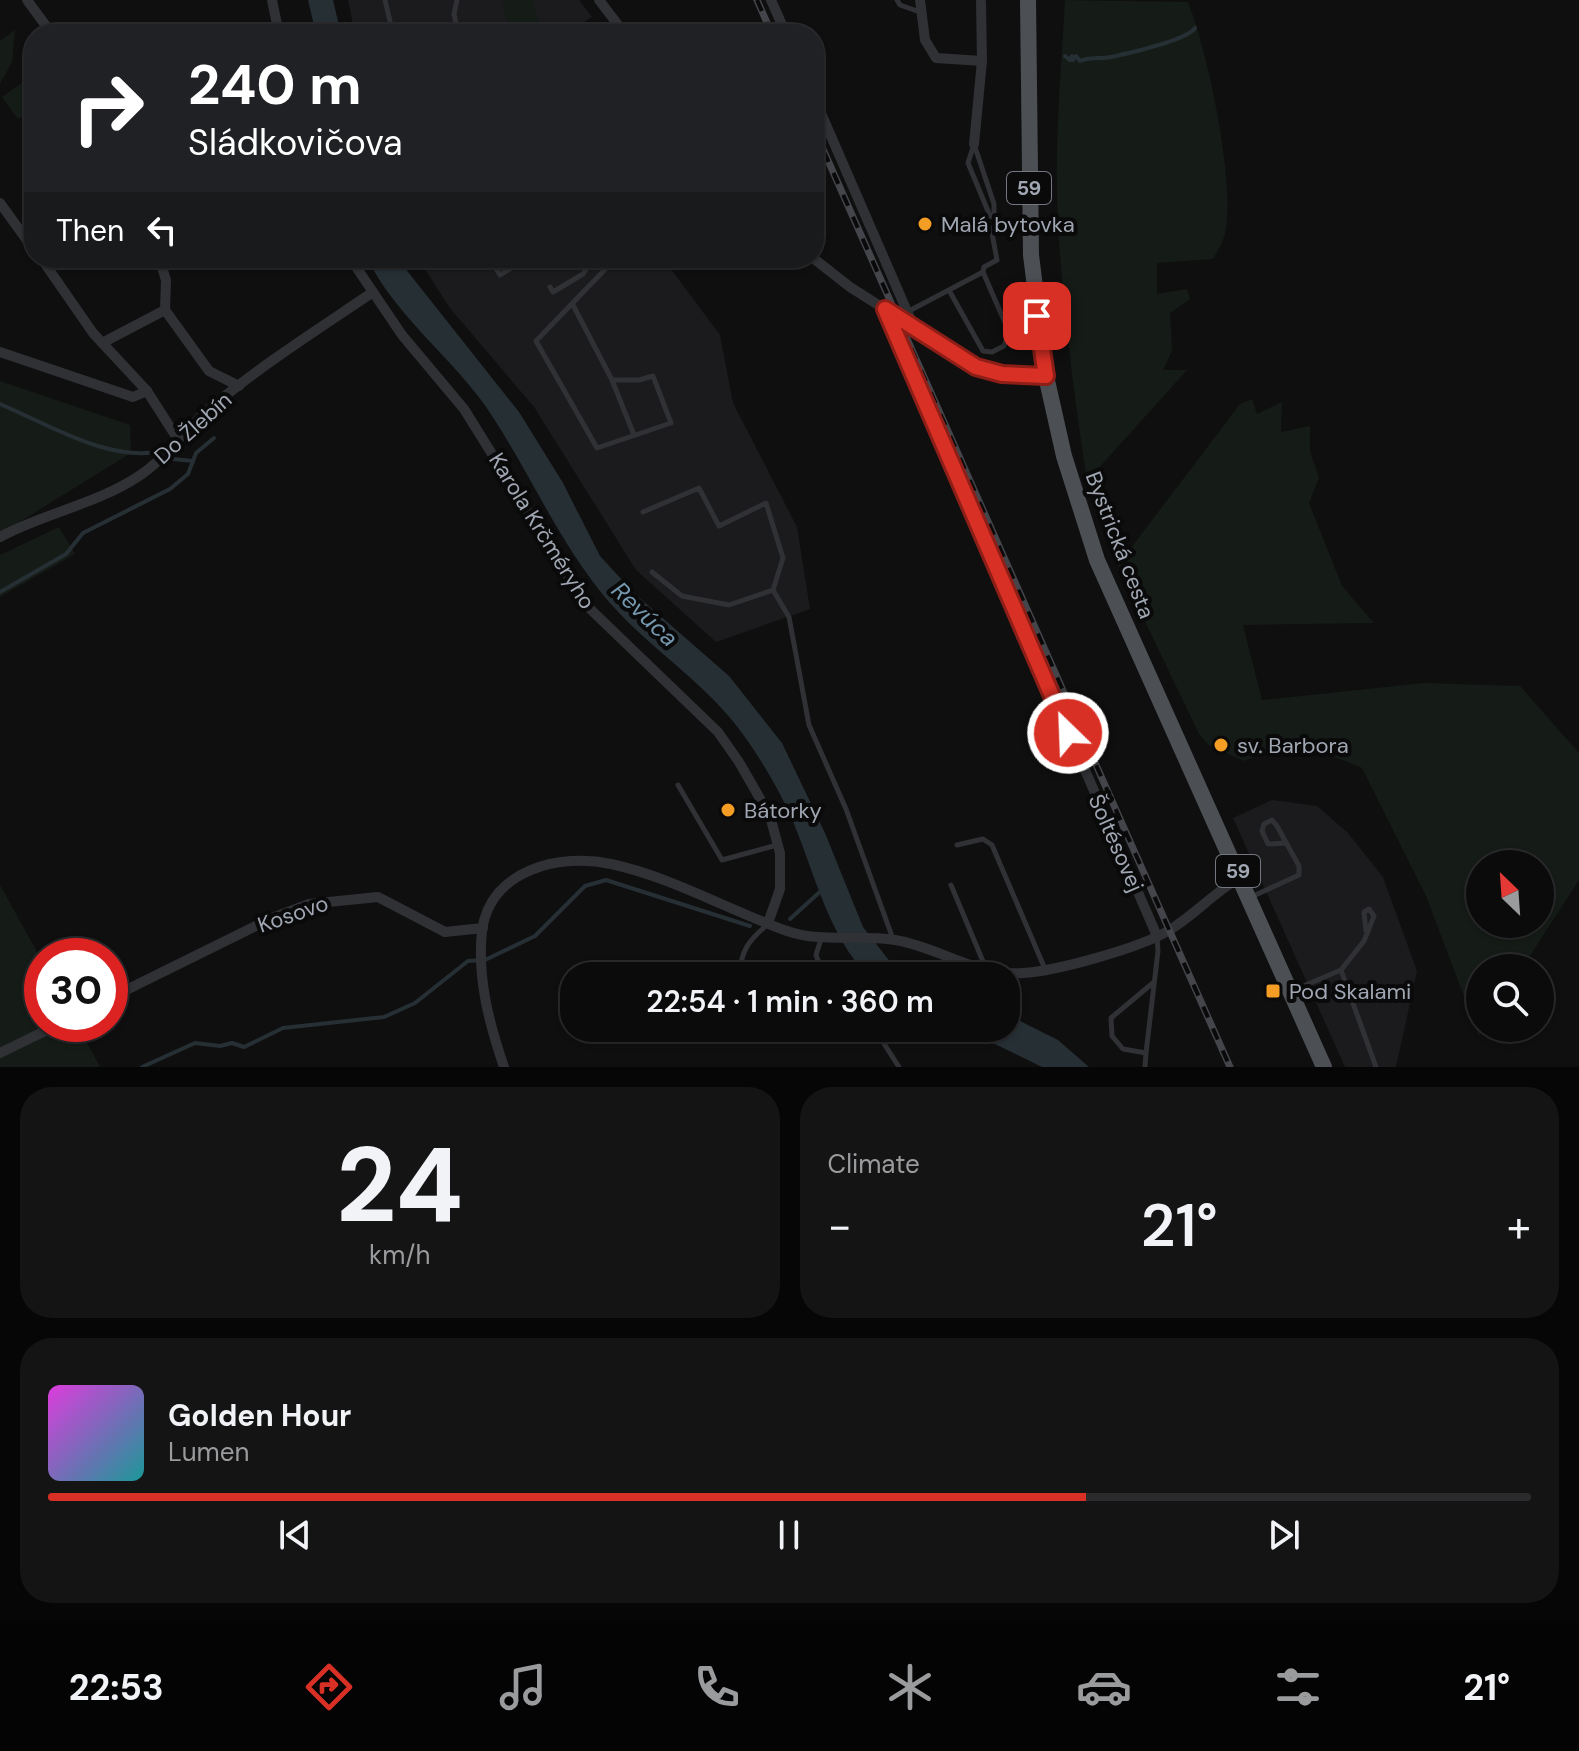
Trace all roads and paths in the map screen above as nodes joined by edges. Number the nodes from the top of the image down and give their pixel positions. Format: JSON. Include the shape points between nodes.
{"nodes":[{"id":1,"x":27,"y":0,"type":"edge"},
{"id":2,"x":272,"y":0,"type":"edge"},
{"id":3,"x":385,"y":0,"type":"edge"},
{"id":4,"x":457,"y":0,"type":"edge"},
{"id":5,"x":599,"y":0,"type":"edge"},
{"id":6,"x":771,"y":0,"type":"edge"},
{"id":7,"x":1028,"y":0,"type":"edge"},
{"id":8,"x":899,"y":2,"type":"edge"},
{"id":9,"x":981,"y":2,"type":"dead end"},
{"id":10,"x":920,"y":6,"type":"edge"},
{"id":11,"x":45,"y":24,"type":"edge"},
{"id":12,"x":277,"y":24,"type":"edge"},
{"id":13,"x":391,"y":24,"type":"edge"},
{"id":14,"x":456,"y":24,"type":"edge"},
{"id":15,"x":617,"y":24,"type":"edge"},
{"id":16,"x":782,"y":24,"type":"edge"},
{"id":17,"x":982,"y":61,"type":"junction"},
{"id":18,"x":824,"y":120,"type":"edge"},
{"id":19,"x":974,"y":144,"type":"junction"},
{"id":20,"x":0,"y":203,"type":"edge"},
{"id":21,"x":991,"y":228,"type":"dead end"},
{"id":22,"x":24,"y":236,"type":"edge"},
{"id":23,"x":824,"y":266,"type":"edge"},
{"id":24,"x":48,"y":268,"type":"edge"},
{"id":25,"x":162,"y":268,"type":"edge"},
{"id":26,"x":357,"y":268,"type":"edge"},
{"id":27,"x":495,"y":268,"type":"edge"},
{"id":28,"x":511,"y":268,"type":"edge"},
{"id":29,"x":587,"y":268,"type":"edge"},
{"id":30,"x":607,"y":268,"type":"edge"},
{"id":31,"x":983,"y":272,"type":"junction"},
{"id":32,"x":550,"y":287,"type":"dead end"},
{"id":33,"x":373,"y":292,"type":"junction"},
{"id":34,"x":950,"y":292,"type":"junction"},
{"id":35,"x":573,"y":305,"type":"junction"},
{"id":36,"x":885,"y":309,"type":"junction"},
{"id":37,"x":165,"y":310,"type":"junction"},
{"id":38,"x":909,"y":311,"type":"junction"},
{"id":39,"x":913,"y":325,"type":"junction"},
{"id":40,"x":102,"y":343,"type":"junction"},
{"id":41,"x":0,"y":352,"type":"edge"},
{"id":42,"x":1046,"y":376,"type":"junction"},
{"id":43,"x":612,"y":380,"type":"junction"},
{"id":44,"x":239,"y":386,"type":"junction"},
{"id":45,"x":147,"y":391,"type":"junction"},
{"id":46,"x":634,"y":435,"type":"junction"},
{"id":47,"x":177,"y":438,"type":"junction"},
{"id":48,"x":643,"y":512,"type":"dead end"},
{"id":49,"x":0,"y":537,"type":"edge"},
{"id":50,"x":652,"y":572,"type":"dead end"},
{"id":51,"x":773,"y":590,"type":"junction"},
{"id":52,"x":678,"y":785,"type":"dead end"},
{"id":53,"x":1286,"y":843,"type":"junction"},
{"id":54,"x":778,"y":845,"type":"junction"},
{"id":55,"x":957,"y":845,"type":"dead end"},
{"id":56,"x":1241,"y":877,"type":"junction"},
{"id":57,"x":951,"y":885,"type":"dead end"},
{"id":58,"x":1250,"y":897,"type":"junction"},
{"id":59,"x":768,"y":923,"type":"junction"},
{"id":60,"x":483,"y":928,"type":"junction"},
{"id":61,"x":1366,"y":931,"type":"dead end"},
{"id":62,"x":1157,"y":936,"type":"junction"},
{"id":63,"x":822,"y":937,"type":"junction"},
{"id":64,"x":894,"y":940,"type":"junction"},
{"id":65,"x":741,"y":962,"type":"edge"},
{"id":66,"x":819,"y":962,"type":"edge"},
{"id":67,"x":959,"y":962,"type":"edge"},
{"id":68,"x":984,"y":962,"type":"edge"},
{"id":69,"x":1045,"y":970,"type":"junction"},
{"id":70,"x":1341,"y":970,"type":"junction"},
{"id":71,"x":1020,"y":974,"type":"edge"},
{"id":72,"x":1154,"y":982,"type":"junction"},
{"id":73,"x":128,"y":989,"type":"edge"},
{"id":74,"x":1293,"y":990,"type":"junction"},
{"id":75,"x":24,"y":1041,"type":"edge"},
{"id":76,"x":883,"y":1042,"type":"edge"},
{"id":77,"x":0,"y":1053,"type":"edge"},
{"id":78,"x":1146,"y":1053,"type":"junction"},
{"id":79,"x":504,"y":1067,"type":"edge"},
{"id":80,"x":899,"y":1067,"type":"edge"},
{"id":81,"x":1145,"y":1067,"type":"edge"},
{"id":82,"x":1324,"y":1067,"type":"edge"},
{"id":83,"x":1376,"y":1067,"type":"edge"}],
"edges":[{"from":1,"to":11,"type":"street"},
{"from":2,"to":12,"type":"street"},
{"from":3,"to":13,"type":"lane"},
{"from":4,"to":14,"type":"lane"},
{"from":5,"to":15,"type":"street"},
{"from":6,"to":16,"type":"street"},
{"from":7,"to":42,"type":"main road","name":"Bystrická cesta","number":"59","via":[[1031,255]]},
{"from":8,"to":10,"type":"lane"},
{"from":9,"to":17,"type":"street"},
{"from":10,"to":17,"type":"street","via":[[925,40],[936,58]]},
{"from":17,"to":19,"type":"street"},
{"from":18,"to":38,"type":"street"},
{"from":19,"to":19,"type":"lane","via":[[968,163],[994,217],[994,204]]},
{"from":20,"to":22,"type":"street"},
{"from":21,"to":31,"type":"lane","via":[[997,260]]},
{"from":23,"to":36,"type":"street"},
{"from":24,"to":40,"type":"street"},
{"from":25,"to":37,"type":"street"},
{"from":26,"to":33,"type":"street","name":"Karola Krčméryho"},
{"from":27,"to":28,"type":"lane","via":[[500,275]]},
{"from":29,"to":32,"type":"lane","via":[[553,292]]},
{"from":30,"to":35,"type":"lane"},
{"from":31,"to":34,"type":"lane"},
{"from":31,"to":34,"type":"lane","via":[[1009,332],[998,350],[983,351]]},
{"from":33,"to":44,"type":"street","name":"Do Žlebín"},
{"from":33,"to":54,"type":"street","name":"Karola Krčméryho","via":[[464,409],[586,605],[718,732],[770,816]]},
{"from":34,"to":38,"type":"lane"},
{"from":35,"to":43,"type":"lane"},
{"from":35,"to":46,"type":"lane","via":[[536,341],[597,448]]},
{"from":36,"to":39,"type":"street"},
{"from":36,"to":62,"type":"street","name":"Šoltésovej"},
{"from":37,"to":40,"type":"street"},
{"from":37,"to":44,"type":"street","via":[[209,371]]},
{"from":38,"to":39,"type":"street"},
{"from":39,"to":42,"type":"street","via":[[976,367]]},
{"from":40,"to":45,"type":"street"},
{"from":41,"to":45,"type":"street","via":[[133,397]]},
{"from":42,"to":56,"type":"main road","name":"Bystrická cesta","number":"59","via":[[1064,456],[1097,560]]},
{"from":43,"to":46,"type":"lane"},
{"from":43,"to":46,"type":"lane","via":[[653,376],[671,423]]},
{"from":44,"to":47,"type":"street","name":"Do Žlebín"},
{"from":45,"to":47,"type":"street"},
{"from":47,"to":49,"type":"street","name":"Do Žlebín","via":[[139,476]]},
{"from":48,"to":51,"type":"lane","via":[[699,488],[719,526],[766,503],[783,558]]},
{"from":50,"to":51,"type":"lane","via":[[682,596],[729,605]]},
{"from":51,"to":64,"type":"lane","via":[[789,617],[809,725]]},
{"from":52,"to":54,"type":"lane","via":[[722,860]]},
{"from":53,"to":53,"type":"lane","via":[[1272,820],[1264,824],[1268,844]]},
{"from":53,"to":58,"type":"lane","via":[[1299,875]]},
{"from":54,"to":59,"type":"street","name":"Karola Krčméryho","via":[[780,889]]},
{"from":55,"to":69,"type":"lane","via":[[983,839],[992,845]]},
{"from":56,"to":58,"type":"main road","name":"Bystrická cesta","number":"59"},
{"from":56,"to":62,"type":"street"},
{"from":57,"to":68,"type":"lane"},
{"from":58,"to":74,"type":"main road","name":"Bystrická cesta","number":"59"},
{"from":59,"to":60,"type":"street","via":[[658,879],[576,858],[543,863],[520,875],[491,906]]},
{"from":59,"to":63,"type":"street"},
{"from":59,"to":65,"type":"lane","via":[[749,940]]},
{"from":60,"to":73,"type":"street","name":"Kosovo","via":[[445,932],[378,897],[309,904]]},
{"from":60,"to":79,"type":"street","via":[[488,1020]]},
{"from":61,"to":70,"type":"lane"},
{"from":62,"to":69,"type":"street"},
{"from":62,"to":72,"type":"lane"},
{"from":63,"to":64,"type":"street"},
{"from":63,"to":66,"type":"lane"},
{"from":64,"to":67,"type":"street"},
{"from":69,"to":71,"type":"street"},
{"from":70,"to":74,"type":"lane"},
{"from":70,"to":83,"type":"lane"},
{"from":72,"to":78,"type":"lane"},
{"from":72,"to":78,"type":"lane","via":[[1111,1018],[1112,1036],[1123,1049]]},
{"from":74,"to":82,"type":"main road","name":"Bystrická cesta","number":"59"},
{"from":75,"to":77,"type":"street"},
{"from":76,"to":80,"type":"lane"},
{"from":78,"to":81,"type":"lane"}]}
